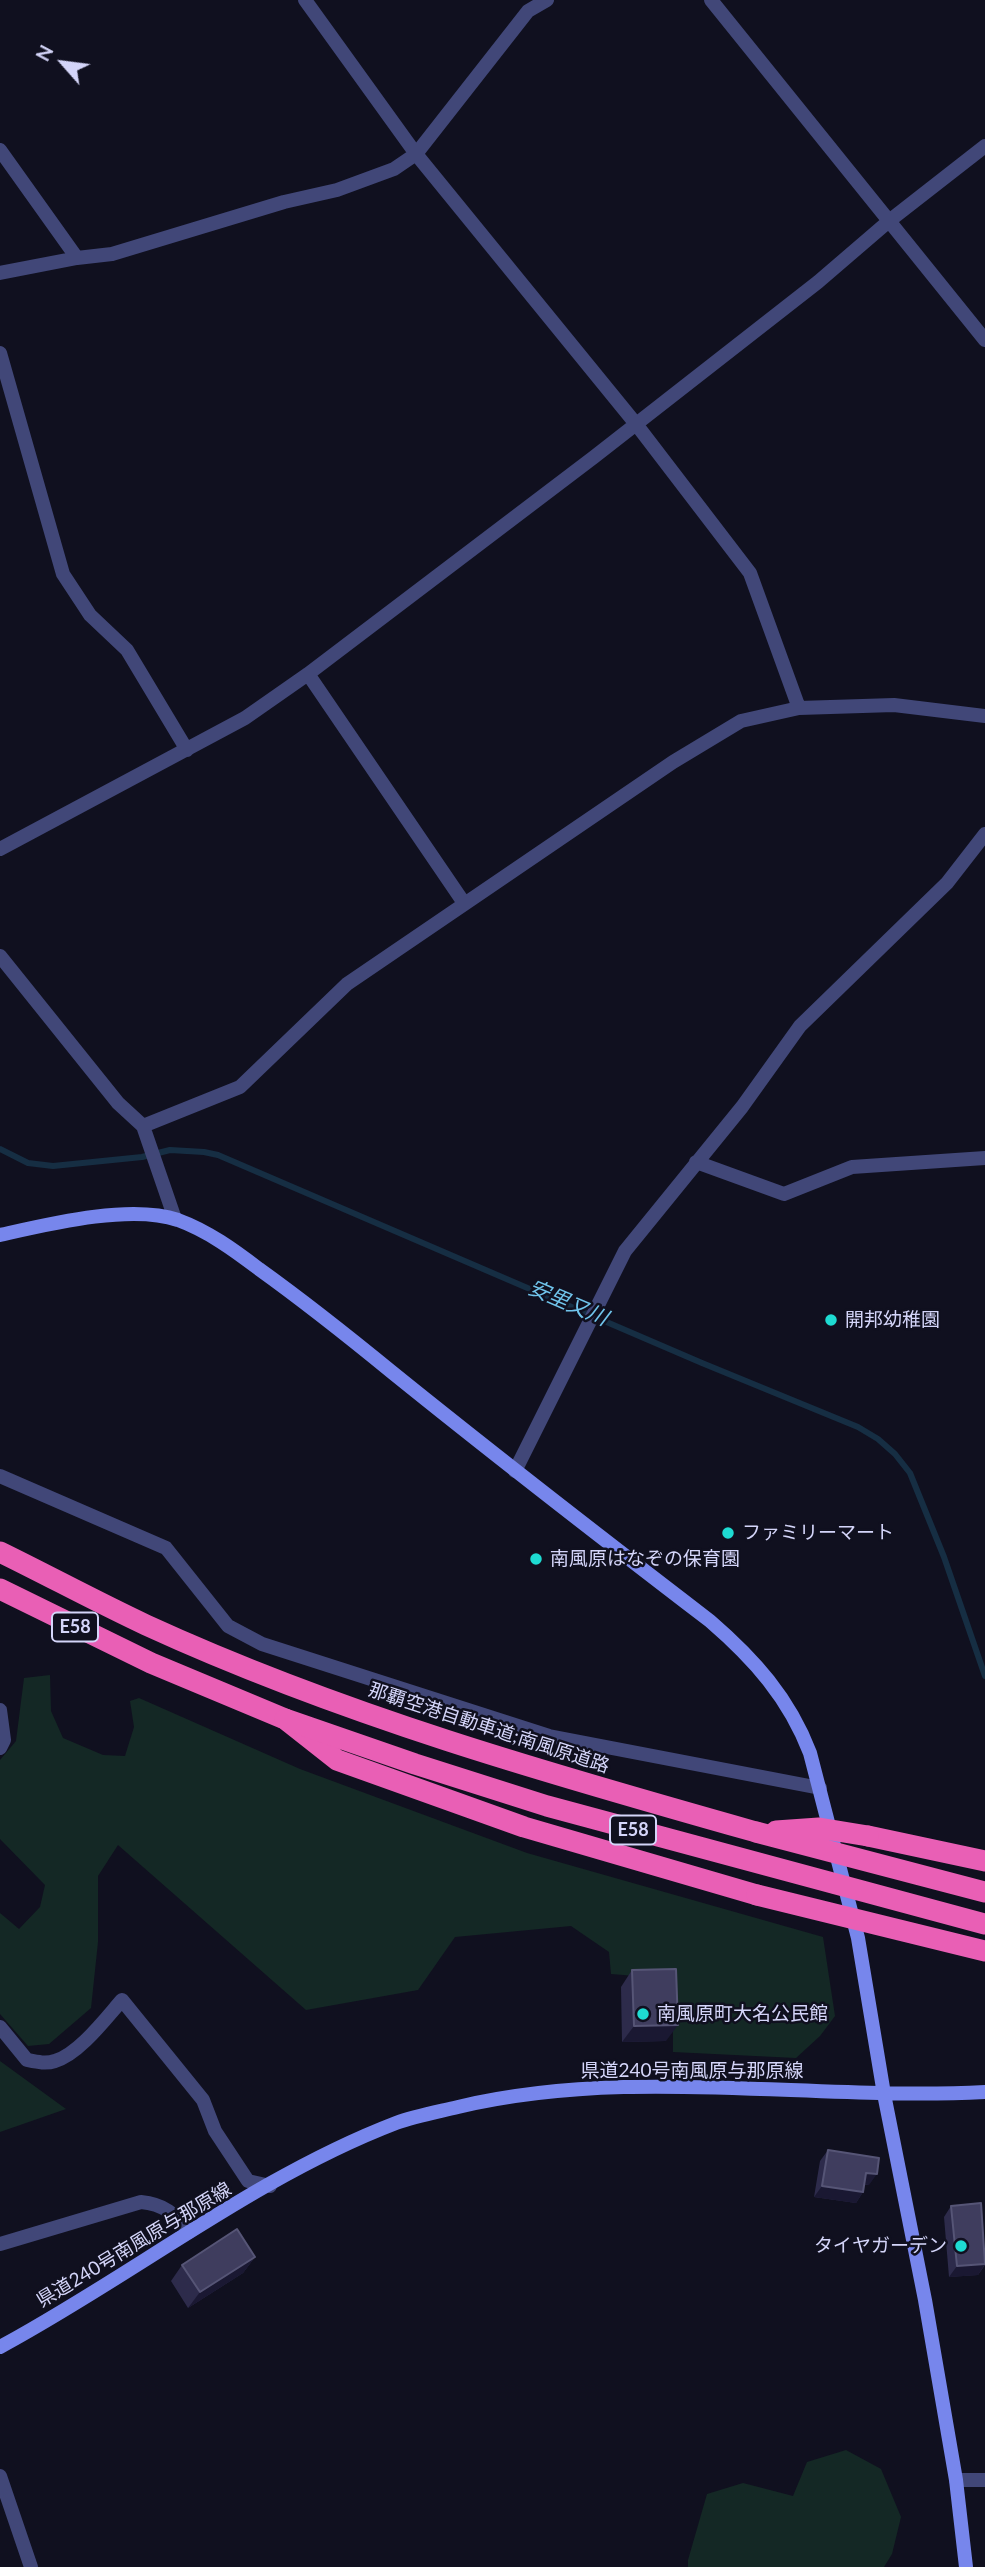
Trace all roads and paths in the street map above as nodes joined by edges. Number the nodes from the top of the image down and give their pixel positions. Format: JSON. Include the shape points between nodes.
{"nodes":[{"id":1,"x":305,"y":0,"type":"edge"},
{"id":2,"x":547,"y":0,"type":"edge"},
{"id":3,"x":711,"y":0,"type":"edge"},
{"id":4,"x":985,"y":146,"type":"edge"},
{"id":5,"x":0,"y":150,"type":"edge"},
{"id":6,"x":416,"y":154,"type":"junction"},
{"id":7,"x":889,"y":221,"type":"junction"},
{"id":8,"x":78,"y":258,"type":"junction"},
{"id":9,"x":0,"y":273,"type":"edge"},
{"id":10,"x":985,"y":340,"type":"edge"},
{"id":11,"x":0,"y":353,"type":"edge"},
{"id":12,"x":636,"y":424,"type":"junction"},
{"id":13,"x":309,"y":674,"type":"junction"},
{"id":14,"x":799,"y":708,"type":"junction"},
{"id":15,"x":985,"y":716,"type":"edge"},
{"id":16,"x":187,"y":750,"type":"junction"},
{"id":17,"x":985,"y":834,"type":"edge"},
{"id":18,"x":0,"y":849,"type":"edge"},
{"id":19,"x":464,"y":903,"type":"junction"},
{"id":20,"x":0,"y":956,"type":"edge"},
{"id":21,"x":143,"y":1126,"type":"junction"},
{"id":22,"x":985,"y":1158,"type":"edge"},
{"id":23,"x":696,"y":1162,"type":"junction"},
{"id":24,"x":175,"y":1219,"type":"junction"},
{"id":25,"x":0,"y":1234,"type":"edge"},
{"id":26,"x":515,"y":1471,"type":"junction"},
{"id":27,"x":0,"y":1476,"type":"edge"},
{"id":28,"x":0,"y":1552,"type":"edge"},
{"id":29,"x":0,"y":1589,"type":"edge"},
{"id":30,"x":0,"y":1710,"type":"edge"},
{"id":31,"x":285,"y":1719,"type":"junction"},
{"id":32,"x":0,"y":1748,"type":"edge"},
{"id":33,"x":820,"y":1788,"type":"junction"},
{"id":34,"x":756,"y":1832,"type":"junction"},
{"id":35,"x":985,"y":1861,"type":"edge"},
{"id":36,"x":985,"y":1892,"type":"edge"},
{"id":37,"x":985,"y":1924,"type":"edge"},
{"id":38,"x":985,"y":1951,"type":"edge"},
{"id":39,"x":0,"y":2027,"type":"edge"},
{"id":40,"x":985,"y":2092,"type":"edge"},
{"id":41,"x":884,"y":2094,"type":"junction"},
{"id":42,"x":270,"y":2186,"type":"junction"},
{"id":43,"x":189,"y":2232,"type":"junction"},
{"id":44,"x":0,"y":2244,"type":"edge"},
{"id":45,"x":0,"y":2347,"type":"edge"},
{"id":46,"x":0,"y":2476,"type":"edge"},
{"id":47,"x":956,"y":2480,"type":"junction"},
{"id":48,"x":985,"y":2480,"type":"edge"},
{"id":49,"x":31,"y":2567,"type":"edge"},
{"id":50,"x":966,"y":2567,"type":"edge"}],
"edges":[{"from":1,"to":6,"type":"street"},
{"from":2,"to":6,"type":"street","via":[[528,11]]},
{"from":3,"to":7,"type":"street"},
{"from":4,"to":7,"type":"street"},
{"from":5,"to":8,"type":"street"},
{"from":6,"to":8,"type":"street","via":[[394,169],[337,190],[112,254]]},
{"from":6,"to":12,"type":"street"},
{"from":7,"to":10,"type":"street"},
{"from":7,"to":12,"type":"street"},
{"from":8,"to":9,"type":"street"},
{"from":11,"to":16,"type":"street","via":[[63,574],[90,614],[127,650]]},
{"from":12,"to":13,"type":"street"},
{"from":12,"to":14,"type":"street","via":[[750,573]]},
{"from":13,"to":16,"type":"street","via":[[245,718]]},
{"from":13,"to":19,"type":"street"},
{"from":14,"to":15,"type":"street","via":[[894,705]]},
{"from":14,"to":19,"type":"street","via":[[741,721]]},
{"from":16,"to":18,"type":"street"},
{"from":17,"to":23,"type":"street","via":[[947,883],[800,1026]]},
{"from":19,"to":21,"type":"street","via":[[347,984],[240,1087]]},
{"from":20,"to":21,"type":"street","via":[[118,1103]]},
{"from":21,"to":24,"type":"street"},
{"from":22,"to":23,"type":"street","via":[[852,1167],[784,1195]]},
{"from":23,"to":26,"type":"street","via":[[625,1251]]},
{"from":24,"to":25,"type":"street","via":[[109,1215]]},
{"from":24,"to":26,"type":"street","via":[[216,1239],[294,1293]]},
{"from":26,"to":33,"type":"street","via":[[740,1647],[777,1689],[800,1726]]},
{"from":27,"to":33,"type":"street","via":[[166,1548],[228,1626],[262,1644],[550,1736]]},
{"from":28,"to":34,"type":"highway","name":"那覇空港自動車道;南風原道路","number":"E58","via":[[147,1625],[376,1717],[555,1776]]},
{"from":29,"to":31,"type":"highway","number":"E58","via":[[151,1664]]},
{"from":30,"to":32,"type":"street","via":[[4,1740]]},
{"from":31,"to":37,"type":"highway","number":"E58","bridge":true,"via":[[547,1806]]},
{"from":31,"to":38,"type":"highway","bridge":true,"via":[[337,1760],[524,1827],[745,1892]]},
{"from":33,"to":41,"type":"street","via":[[858,1938]]},
{"from":34,"to":35,"type":"highway","bridge":true,"via":[[819,1828]]},
{"from":34,"to":36,"type":"highway","name":"那覇空港自動車道;南風原道路","number":"E58","bridge":true},
{"from":39,"to":42,"type":"street","via":[[27,2060],[46,2063],[59,2060],[82,2043],[122,2000],[203,2101],[215,2131],[248,2181]]},
{"from":40,"to":41,"type":"street","name":"県道240号南風原与那原線"},
{"from":41,"to":42,"type":"street","name":"県道240号南風原与那原線","via":[[617,2087],[485,2101],[398,2122]]},
{"from":41,"to":47,"type":"street"},
{"from":42,"to":43,"type":"street","name":"県道240号南風原与那原線"},
{"from":43,"to":44,"type":"street","via":[[177,2216],[141,2202]]},
{"from":43,"to":45,"type":"street","name":"県道240号南風原与那原線"},
{"from":46,"to":49,"type":"street"},
{"from":47,"to":48,"type":"street"},
{"from":47,"to":50,"type":"street"}]}
